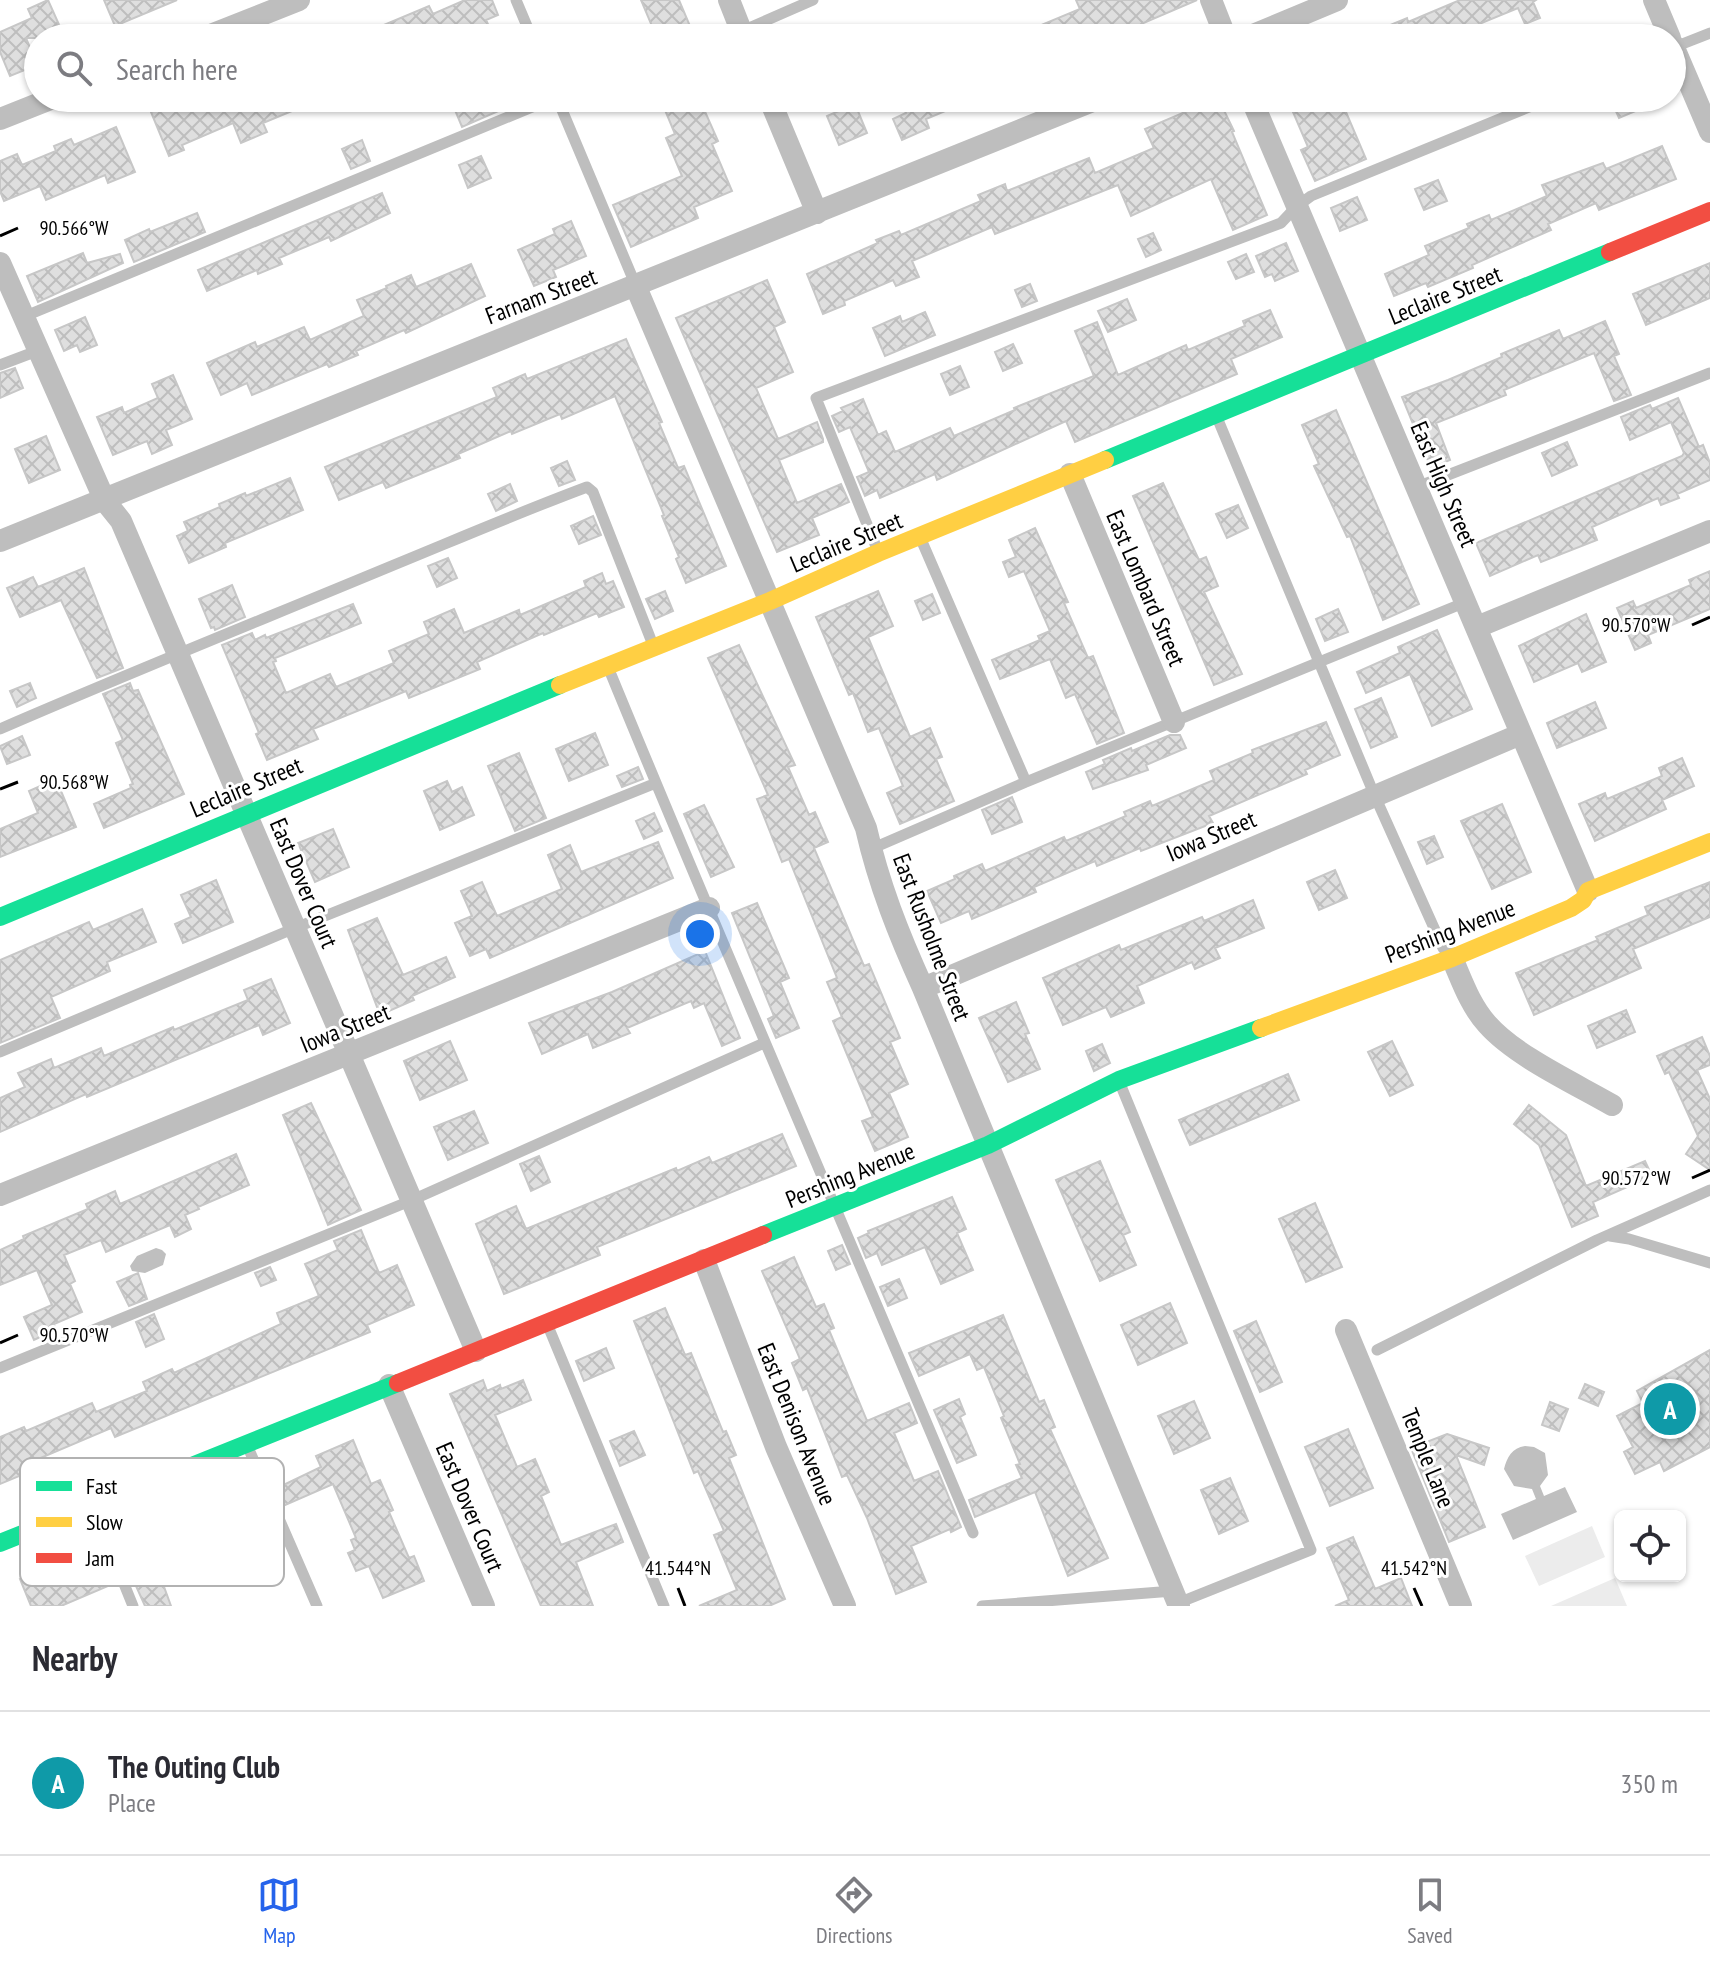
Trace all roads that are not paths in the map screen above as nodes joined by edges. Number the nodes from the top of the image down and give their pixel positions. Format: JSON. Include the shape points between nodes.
{"nodes":[{"id":1,"x":299,"y":0,"type":"edge"},
{"id":2,"x":516,"y":0,"type":"edge"},
{"id":3,"x":729,"y":0,"type":"edge"},
{"id":4,"x":813,"y":0,"type":"edge"},
{"id":5,"x":1211,"y":0,"type":"edge"},
{"id":6,"x":1337,"y":0,"type":"edge"},
{"id":7,"x":1654,"y":0,"type":"edge"},
{"id":8,"x":238,"y":24,"type":"edge"},
{"id":9,"x":526,"y":24,"type":"edge"},
{"id":10,"x":739,"y":24,"type":"edge"},
{"id":11,"x":765,"y":24,"type":"edge"},
{"id":12,"x":1220,"y":24,"type":"edge"},
{"id":13,"x":1280,"y":24,"type":"edge"},
{"id":14,"x":1664,"y":24,"type":"edge"},
{"id":15,"x":1710,"y":33,"type":"edge"},
{"id":16,"x":1686,"y":40,"type":"edge"},
{"id":17,"x":1686,"y":76,"type":"edge"},
{"id":18,"x":24,"y":109,"type":"edge"},
{"id":19,"x":522,"y":112,"type":"edge"},
{"id":20,"x":562,"y":112,"type":"edge"},
{"id":21,"x":775,"y":112,"type":"edge"},
{"id":22,"x":1066,"y":112,"type":"edge"},
{"id":23,"x":1257,"y":112,"type":"edge"},
{"id":24,"x":1517,"y":112,"type":"edge"},
{"id":25,"x":0,"y":119,"type":"edge"},
{"id":26,"x":1710,"y":132,"type":"edge"},
{"id":27,"x":1296,"y":207,"type":"junction"},
{"id":28,"x":1710,"y":211,"type":"edge"},
{"id":29,"x":817,"y":213,"type":"junction"},
{"id":30,"x":0,"y":263,"type":"edge"},
{"id":31,"x":636,"y":287,"type":"junction"},
{"id":32,"x":23,"y":317,"type":"junction"},
{"id":33,"x":37,"y":351,"type":"junction"},
{"id":34,"x":1360,"y":355,"type":"junction"},
{"id":35,"x":0,"y":365,"type":"edge"},
{"id":36,"x":1710,"y":373,"type":"edge"},
{"id":37,"x":1216,"y":415,"type":"junction"},
{"id":38,"x":1070,"y":474,"type":"junction"},
{"id":39,"x":1417,"y":487,"type":"junction"},
{"id":40,"x":105,"y":501,"type":"junction"},
{"id":41,"x":1710,"y":531,"type":"edge"},
{"id":42,"x":920,"y":536,"type":"junction"},
{"id":43,"x":0,"y":541,"type":"edge"},
{"id":44,"x":878,"y":553,"type":"junction"},
{"id":45,"x":770,"y":601,"type":"junction"},
{"id":46,"x":1466,"y":602,"type":"junction"},
{"id":47,"x":1477,"y":627,"type":"junction"},
{"id":48,"x":653,"y":646,"type":"junction"},
{"id":49,"x":175,"y":653,"type":"junction"},
{"id":50,"x":1319,"y":662,"type":"junction"},
{"id":51,"x":607,"y":665,"type":"junction"},
{"id":52,"x":1174,"y":722,"type":"junction"},
{"id":53,"x":0,"y":729,"type":"edge"},
{"id":54,"x":1521,"y":734,"type":"junction"},
{"id":55,"x":1026,"y":782,"type":"junction"},
{"id":56,"x":656,"y":783,"type":"junction"},
{"id":57,"x":1374,"y":794,"type":"junction"},
{"id":58,"x":246,"y":813,"type":"junction"},
{"id":59,"x":1710,"y":842,"type":"edge"},
{"id":60,"x":871,"y":849,"type":"junction"},
{"id":61,"x":1588,"y":891,"type":"junction"},
{"id":62,"x":709,"y":908,"type":"junction"},
{"id":63,"x":0,"y":917,"type":"edge"},
{"id":64,"x":295,"y":928,"type":"junction"},
{"id":65,"x":1452,"y":958,"type":"junction"},
{"id":66,"x":923,"y":988,"type":"junction"},
{"id":67,"x":764,"y":1043,"type":"junction"},
{"id":68,"x":0,"y":1052,"type":"edge"},
{"id":69,"x":350,"y":1054,"type":"junction"},
{"id":70,"x":1119,"y":1080,"type":"junction"},
{"id":71,"x":1612,"y":1105,"type":"dead end"},
{"id":72,"x":988,"y":1145,"type":"junction"},
{"id":73,"x":1710,"y":1190,"type":"edge"},
{"id":74,"x":0,"y":1195,"type":"edge"},
{"id":75,"x":410,"y":1201,"type":"junction"},
{"id":76,"x":836,"y":1206,"type":"junction"},
{"id":77,"x":1610,"y":1236,"type":"junction"},
{"id":78,"x":704,"y":1260,"type":"junction"},
{"id":79,"x":1710,"y":1263,"type":"edge"},
{"id":80,"x":546,"y":1323,"type":"junction"},
{"id":81,"x":1346,"y":1330,"type":"dead end"},
{"id":82,"x":1377,"y":1350,"type":"dead end"},
{"id":83,"x":476,"y":1351,"type":"junction"},
{"id":84,"x":0,"y":1368,"type":"edge"},
{"id":85,"x":389,"y":1385,"type":"junction"},
{"id":86,"x":246,"y":1442,"type":"junction"},
{"id":87,"x":208,"y":1458,"type":"edge"},
{"id":88,"x":253,"y":1458,"type":"edge"},
{"id":89,"x":284,"y":1530,"type":"edge"},
{"id":90,"x":973,"y":1533,"type":"dead end"},
{"id":91,"x":20,"y":1535,"type":"edge"},
{"id":92,"x":0,"y":1543,"type":"edge"},
{"id":93,"x":125,"y":1586,"type":"edge"},
{"id":94,"x":1176,"y":1600,"type":"edge"},
{"id":95,"x":133,"y":1606,"type":"edge"},
{"id":96,"x":317,"y":1606,"type":"edge"},
{"id":97,"x":484,"y":1606,"type":"edge"},
{"id":98,"x":664,"y":1606,"type":"edge"},
{"id":99,"x":845,"y":1606,"type":"edge"},
{"id":100,"x":982,"y":1606,"type":"edge"},
{"id":101,"x":1461,"y":1606,"type":"edge"}],
"edges":[{"from":1,"to":8,"type":"street"},
{"from":2,"to":9,"type":"lane"},
{"from":3,"to":10,"type":"street"},
{"from":4,"to":11,"type":"lane"},
{"from":5,"to":12,"type":"street"},
{"from":6,"to":13,"type":"street"},
{"from":7,"to":14,"type":"street"},
{"from":15,"to":16,"type":"lane"},
{"from":17,"to":26,"type":"street"},
{"from":18,"to":25,"type":"street"},
{"from":19,"to":32,"type":"lane"},
{"from":20,"to":31,"type":"lane"},
{"from":21,"to":29,"type":"street"},
{"from":22,"to":29,"type":"street","name":"Farnam Street"},
{"from":23,"to":27,"type":"street","name":"East High Street"},
{"from":24,"to":27,"type":"lane","via":[[1311,196]]},
{"from":27,"to":34,"type":"street","name":"East High Street"},
{"from":27,"to":44,"type":"lane","via":[[1281,223],[816,398]]},
{"from":28,"to":34,"type":"street","name":"Leclaire Street"},
{"from":29,"to":31,"type":"street","name":"Farnam Street"},
{"from":30,"to":32,"type":"street","name":"East Dover Court"},
{"from":31,"to":40,"type":"street","name":"Farnam Street"},
{"from":31,"to":45,"type":"street","name":"East Rusholme Street"},
{"from":32,"to":33,"type":"street","name":"East Dover Court"},
{"from":33,"to":35,"type":"lane"},
{"from":33,"to":40,"type":"street","name":"East Dover Court"},
{"from":34,"to":37,"type":"street","name":"Leclaire Street"},
{"from":34,"to":39,"type":"street","name":"East High Street"},
{"from":36,"to":39,"type":"lane"},
{"from":37,"to":38,"type":"street","name":"Leclaire Street"},
{"from":37,"to":50,"type":"lane"},
{"from":38,"to":42,"type":"street","name":"Leclaire Street"},
{"from":38,"to":52,"type":"street","name":"East Lombard Street"},
{"from":39,"to":46,"type":"street","name":"East High Street"},
{"from":40,"to":43,"type":"street","name":"Farnam Street"},
{"from":40,"to":49,"type":"street","name":"East Dover Court","via":[[121,521]]},
{"from":41,"to":47,"type":"street"},
{"from":42,"to":44,"type":"street","name":"Leclaire Street"},
{"from":42,"to":55,"type":"lane"},
{"from":44,"to":45,"type":"street","name":"Leclaire Street"},
{"from":45,"to":48,"type":"street","name":"Leclaire Street"},
{"from":45,"to":60,"type":"street","name":"East Rusholme Street"},
{"from":46,"to":47,"type":"street","name":"East High Street"},
{"from":46,"to":50,"type":"lane"},
{"from":47,"to":54,"type":"street","name":"East High Street"},
{"from":48,"to":49,"type":"lane","via":[[587,487]]},
{"from":48,"to":51,"type":"street","name":"Leclaire Street"},
{"from":49,"to":53,"type":"lane"},
{"from":49,"to":58,"type":"street","name":"East Dover Court"},
{"from":50,"to":52,"type":"lane"},
{"from":50,"to":57,"type":"lane"},
{"from":51,"to":56,"type":"lane"},
{"from":51,"to":58,"type":"street","name":"Leclaire Street"},
{"from":52,"to":55,"type":"lane"},
{"from":54,"to":57,"type":"street","name":"Iowa Street"},
{"from":54,"to":61,"type":"street","name":"East High Street"},
{"from":55,"to":60,"type":"lane"},
{"from":56,"to":62,"type":"lane"},
{"from":56,"to":64,"type":"lane"},
{"from":57,"to":65,"type":"lane"},
{"from":57,"to":66,"type":"street","name":"Iowa Street"},
{"from":58,"to":63,"type":"street","name":"Leclaire Street"},
{"from":58,"to":64,"type":"street","name":"East Dover Court"},
{"from":59,"to":61,"type":"street","name":"Pershing Avenue"},
{"from":60,"to":66,"type":"street","name":"East Rusholme Street","via":[[893,921]]},
{"from":61,"to":65,"type":"street","name":"Pershing Avenue","via":[[1571,908]]},
{"from":62,"to":67,"type":"lane"},
{"from":62,"to":69,"type":"street","name":"Iowa Street"},
{"from":64,"to":68,"type":"lane"},
{"from":64,"to":69,"type":"street","name":"East Dover Court"},
{"from":65,"to":70,"type":"street","name":"Pershing Avenue"},
{"from":65,"to":71,"type":"street","via":[[1470,1001],[1505,1042]]},
{"from":66,"to":72,"type":"street","name":"East Rusholme Street"},
{"from":67,"to":75,"type":"lane"},
{"from":67,"to":76,"type":"lane"},
{"from":69,"to":74,"type":"street","name":"Iowa Street"},
{"from":69,"to":75,"type":"street","name":"East Dover Court"},
{"from":70,"to":72,"type":"street","name":"Pershing Avenue"},
{"from":70,"to":94,"type":"lane","via":[[1311,1550]]},
{"from":72,"to":76,"type":"street","name":"Pershing Avenue"},
{"from":72,"to":94,"type":"street","name":"East Rusholme Street"},
{"from":73,"to":77,"type":"lane"},
{"from":75,"to":83,"type":"street","name":"East Dover Court"},
{"from":75,"to":84,"type":"lane"},
{"from":76,"to":78,"type":"street","name":"Pershing Avenue"},
{"from":76,"to":90,"type":"lane"},
{"from":77,"to":79,"type":"lane"},
{"from":77,"to":82,"type":"lane"},
{"from":78,"to":80,"type":"street","name":"Pershing Avenue"},
{"from":78,"to":99,"type":"street","name":"East Denison Avenue"},
{"from":80,"to":83,"type":"street","name":"Pershing Avenue"},
{"from":80,"to":98,"type":"lane"},
{"from":81,"to":101,"type":"street","name":"Temple Lane"},
{"from":83,"to":85,"type":"street","name":"Pershing Avenue"},
{"from":85,"to":86,"type":"street","name":"Pershing Avenue"},
{"from":85,"to":97,"type":"street","name":"East Dover Court"},
{"from":86,"to":87,"type":"street","name":"Pershing Avenue"},
{"from":86,"to":88,"type":"lane"},
{"from":89,"to":96,"type":"lane"},
{"from":91,"to":92,"type":"street","name":"Pershing Avenue"},
{"from":93,"to":95,"type":"lane"},
{"from":94,"to":100,"type":"lane"}]}
